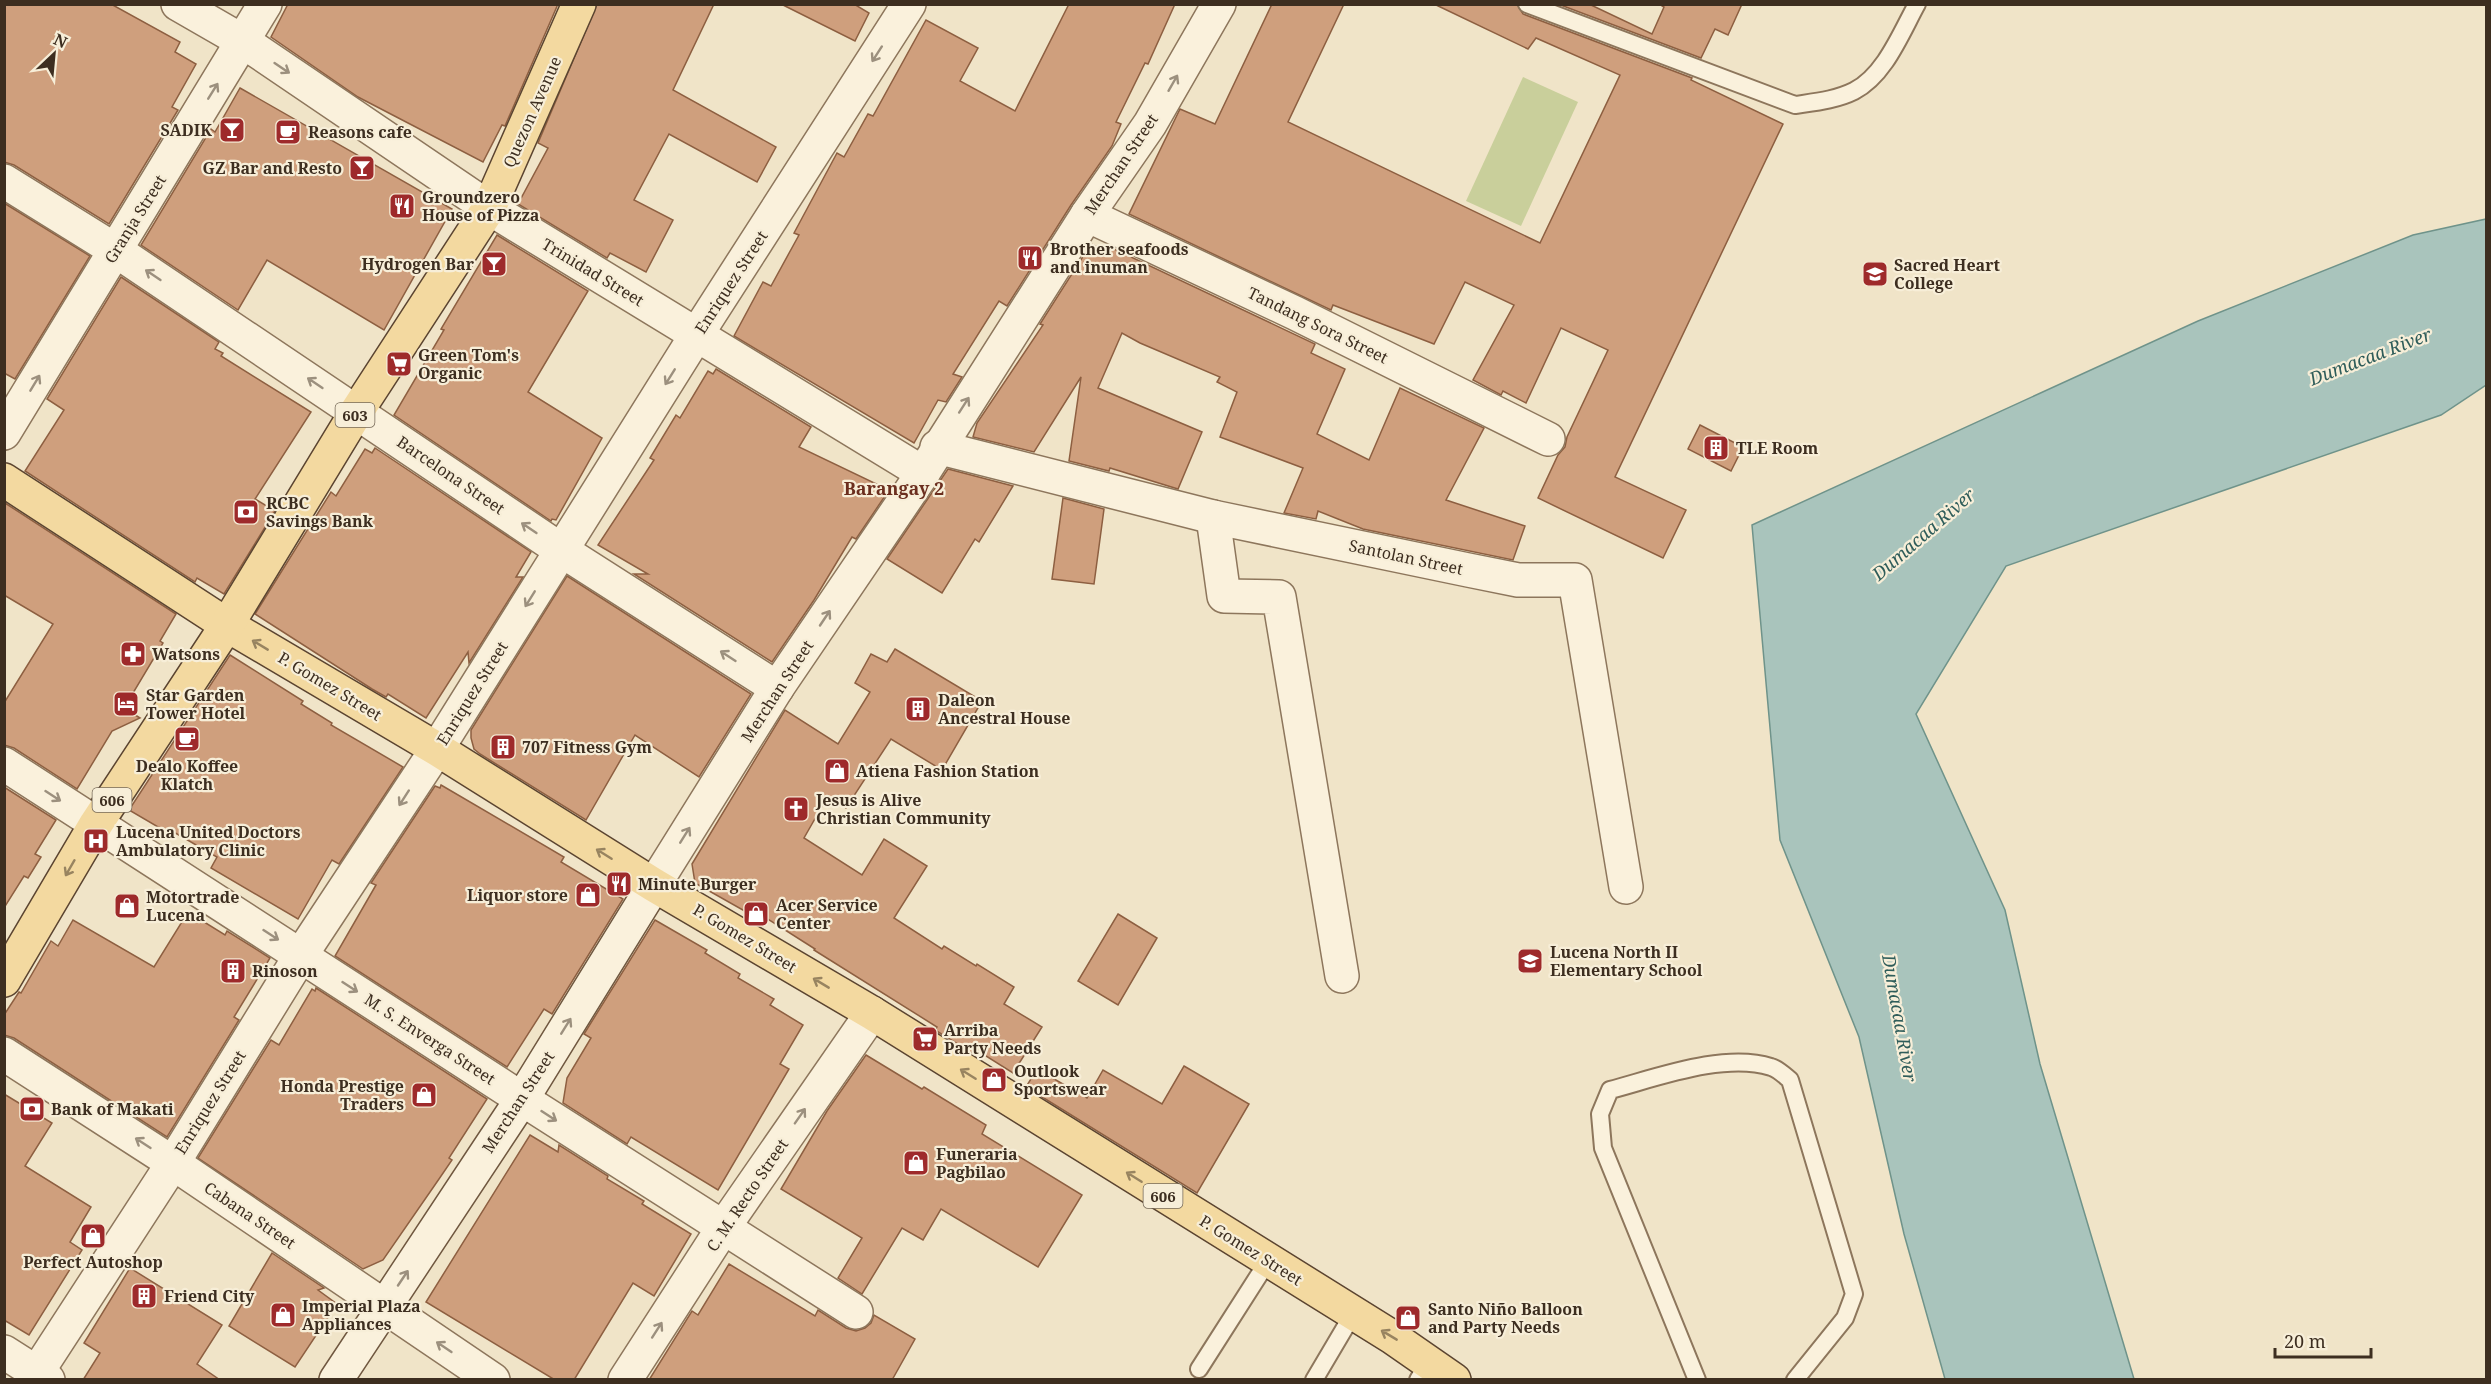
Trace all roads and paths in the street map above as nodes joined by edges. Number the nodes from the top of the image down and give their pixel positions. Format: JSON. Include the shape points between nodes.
{"nodes":[{"id":1,"x":178,"y":4,"type":"edge"},
{"id":2,"x":265,"y":4,"type":"edge"},
{"id":3,"x":579,"y":4,"type":"edge"},
{"id":4,"x":909,"y":4,"type":"edge"},
{"id":5,"x":1219,"y":4,"type":"edge"},
{"id":6,"x":1527,"y":4,"type":"edge"},
{"id":7,"x":1917,"y":4,"type":"edge"},
{"id":8,"x":244,"y":42,"type":"junction"},
{"id":9,"x":4,"y":181,"type":"edge"},
{"id":10,"x":489,"y":208,"type":"junction"},
{"id":11,"x":1087,"y":215,"type":"junction"},
{"id":12,"x":115,"y":250,"type":"junction"},
{"id":13,"x":697,"y":334,"type":"junction"},
{"id":14,"x":357,"y":411,"type":"junction"},
{"id":15,"x":4,"y":433,"type":"edge"},
{"id":16,"x":1548,"y":438,"type":"dead end"},
{"id":17,"x":930,"y":460,"type":"junction"},
{"id":18,"x":4,"y":480,"type":"edge"},
{"id":19,"x":1213,"y":517,"type":"junction"},
{"id":20,"x":561,"y":550,"type":"junction"},
{"id":21,"x":227,"y":625,"type":"junction"},
{"id":22,"x":777,"y":688,"type":"junction"},
{"id":23,"x":436,"y":749,"type":"junction"},
{"id":24,"x":4,"y":764,"type":"edge"},
{"id":25,"x":96,"y":824,"type":"junction"},
{"id":26,"x":654,"y":885,"type":"junction"},
{"id":27,"x":1626,"y":887,"type":"dead end"},
{"id":28,"x":301,"y":955,"type":"junction"},
{"id":29,"x":1342,"y":976,"type":"dead end"},
{"id":30,"x":4,"y":980,"type":"edge"},
{"id":31,"x":872,"y":1013,"type":"junction"},
{"id":32,"x":4,"y":1054,"type":"edge"},
{"id":33,"x":522,"y":1099,"type":"junction"},
{"id":34,"x":173,"y":1163,"type":"junction"},
{"id":35,"x":723,"y":1228,"type":"junction"},
{"id":36,"x":1268,"y":1261,"type":"junction"},
{"id":37,"x":383,"y":1307,"type":"junction"},
{"id":38,"x":856,"y":1312,"type":"dead end"},
{"id":39,"x":1353,"y":1314,"type":"junction"},
{"id":40,"x":4,"y":1352,"type":"edge"},
{"id":41,"x":1199,"y":1368,"type":"dead end"},
{"id":42,"x":1434,"y":1373,"type":"edge"},
{"id":43,"x":39,"y":1377,"type":"edge"},
{"id":44,"x":336,"y":1380,"type":"edge"},
{"id":45,"x":493,"y":1380,"type":"edge"},
{"id":46,"x":625,"y":1380,"type":"edge"},
{"id":47,"x":1314,"y":1380,"type":"edge"},
{"id":48,"x":1697,"y":1380,"type":"edge"},
{"id":49,"x":1795,"y":1380,"type":"edge"}],
"edges":[{"from":1,"to":8,"type":"street","name":"Trinidad Street"},
{"from":2,"to":8,"type":"street","name":"Granja Street"},
{"from":3,"to":10,"type":"main road","name":"Quezon Avenue","number":"603"},
{"from":4,"to":13,"type":"street","name":"Enriquez Street","one_way":true},
{"from":11,"to":5,"type":"street","name":"Merchan Street","one_way":true,"via":[[1150,124]]},
{"from":6,"to":7,"type":"lane","via":[[1795,105],[1826,101],[1855,90],[1874,76]]},
{"from":8,"to":10,"type":"street","name":"Trinidad Street","one_way":true},
{"from":12,"to":8,"type":"street","name":"Granja Street","one_way":true},
{"from":9,"to":12,"type":"street","name":"Barcelona Street"},
{"from":10,"to":13,"type":"street","name":"Trinidad Street"},
{"from":10,"to":14,"type":"main road","name":"Quezon Avenue","number":"603"},
{"from":11,"to":16,"type":"street","name":"Tandang Sora Street"},
{"from":17,"to":11,"type":"street","name":"Merchan Street","one_way":true},
{"from":14,"to":12,"type":"street","name":"Barcelona Street","one_way":true},
{"from":15,"to":12,"type":"street","name":"Granja Street","one_way":true},
{"from":13,"to":17,"type":"street","name":"Trinidad Street"},
{"from":13,"to":20,"type":"street","name":"Enriquez Street","one_way":true},
{"from":20,"to":14,"type":"street","name":"Barcelona Street","one_way":true},
{"from":14,"to":21,"type":"main road","name":"Quezon Avenue","number":"603"},
{"from":17,"to":19,"type":"street","name":"Santolan Street"},
{"from":22,"to":17,"type":"street","name":"Merchan Street","one_way":true},
{"from":18,"to":21,"type":"main road","name":"P. Gomez Street"},
{"from":19,"to":27,"type":"street","name":"Santolan Street","via":[[1518,580],[1575,580]]},
{"from":19,"to":29,"type":"street","via":[[1224,596],[1279,597]]},
{"from":22,"to":20,"type":"street","name":"Barcelona Street","one_way":true},
{"from":20,"to":23,"type":"street","name":"Enriquez Street","one_way":true},
{"from":23,"to":21,"type":"main road","name":"P. Gomez Street","number":"606","one_way":true},
{"from":21,"to":25,"type":"main road","name":"Quezon Avenue","number":"606"},
{"from":26,"to":22,"type":"street","name":"Merchan Street","one_way":true},
{"from":26,"to":23,"type":"main road","name":"P. Gomez Street","number":"606","one_way":true},
{"from":23,"to":28,"type":"street","name":"Enriquez Street","one_way":true},
{"from":24,"to":25,"type":"street","name":"M. S. Enverga Street","one_way":true},
{"from":25,"to":28,"type":"street","name":"M. S. Enverga Street","one_way":true},
{"from":25,"to":30,"type":"main road","name":"Quezon Avenue","number":"606","one_way":true},
{"from":31,"to":26,"type":"main road","name":"P. Gomez Street","number":"606","one_way":true},
{"from":33,"to":26,"type":"street","name":"Merchan Street","one_way":true},
{"from":28,"to":33,"type":"street","name":"M. S. Enverga Street","one_way":true},
{"from":28,"to":34,"type":"street","name":"Enriquez Street"},
{"from":35,"to":31,"type":"street","name":"C. M. Recto Street","one_way":true},
{"from":36,"to":31,"type":"main road","name":"P. Gomez Street","number":"606","one_way":true},
{"from":34,"to":32,"type":"street","name":"Cabana Street","one_way":true},
{"from":33,"to":35,"type":"street","name":"M. S. Enverga Street","one_way":true},
{"from":37,"to":33,"type":"street","name":"Merchan Street","one_way":true},
{"from":34,"to":37,"type":"street","name":"Cabana Street"},
{"from":34,"to":43,"type":"street","name":"Enriquez Street"},
{"from":35,"to":38,"type":"street","name":"M. S. Enverga Street"},
{"from":46,"to":35,"type":"street","name":"C. M. Recto Street","one_way":true},
{"from":36,"to":39,"type":"main road","name":"P. Gomez Street","number":"606"},
{"from":36,"to":41,"type":"lane"},
{"from":37,"to":44,"type":"street","name":"Merchan Street"},
{"from":45,"to":37,"type":"street","name":"Cabana Street","one_way":true},
{"from":42,"to":39,"type":"main road","name":"P. Gomez Street","number":"606","one_way":true},
{"from":39,"to":47,"type":"lane"},
{"from":40,"to":43,"type":"street"},
{"from":48,"to":49,"type":"lane","via":[[1603,1148],[1600,1114],[1610,1090],[1703,1065],[1755,1063],[1774,1068],[1790,1080],[1854,1294],[1845,1318]]}]}
